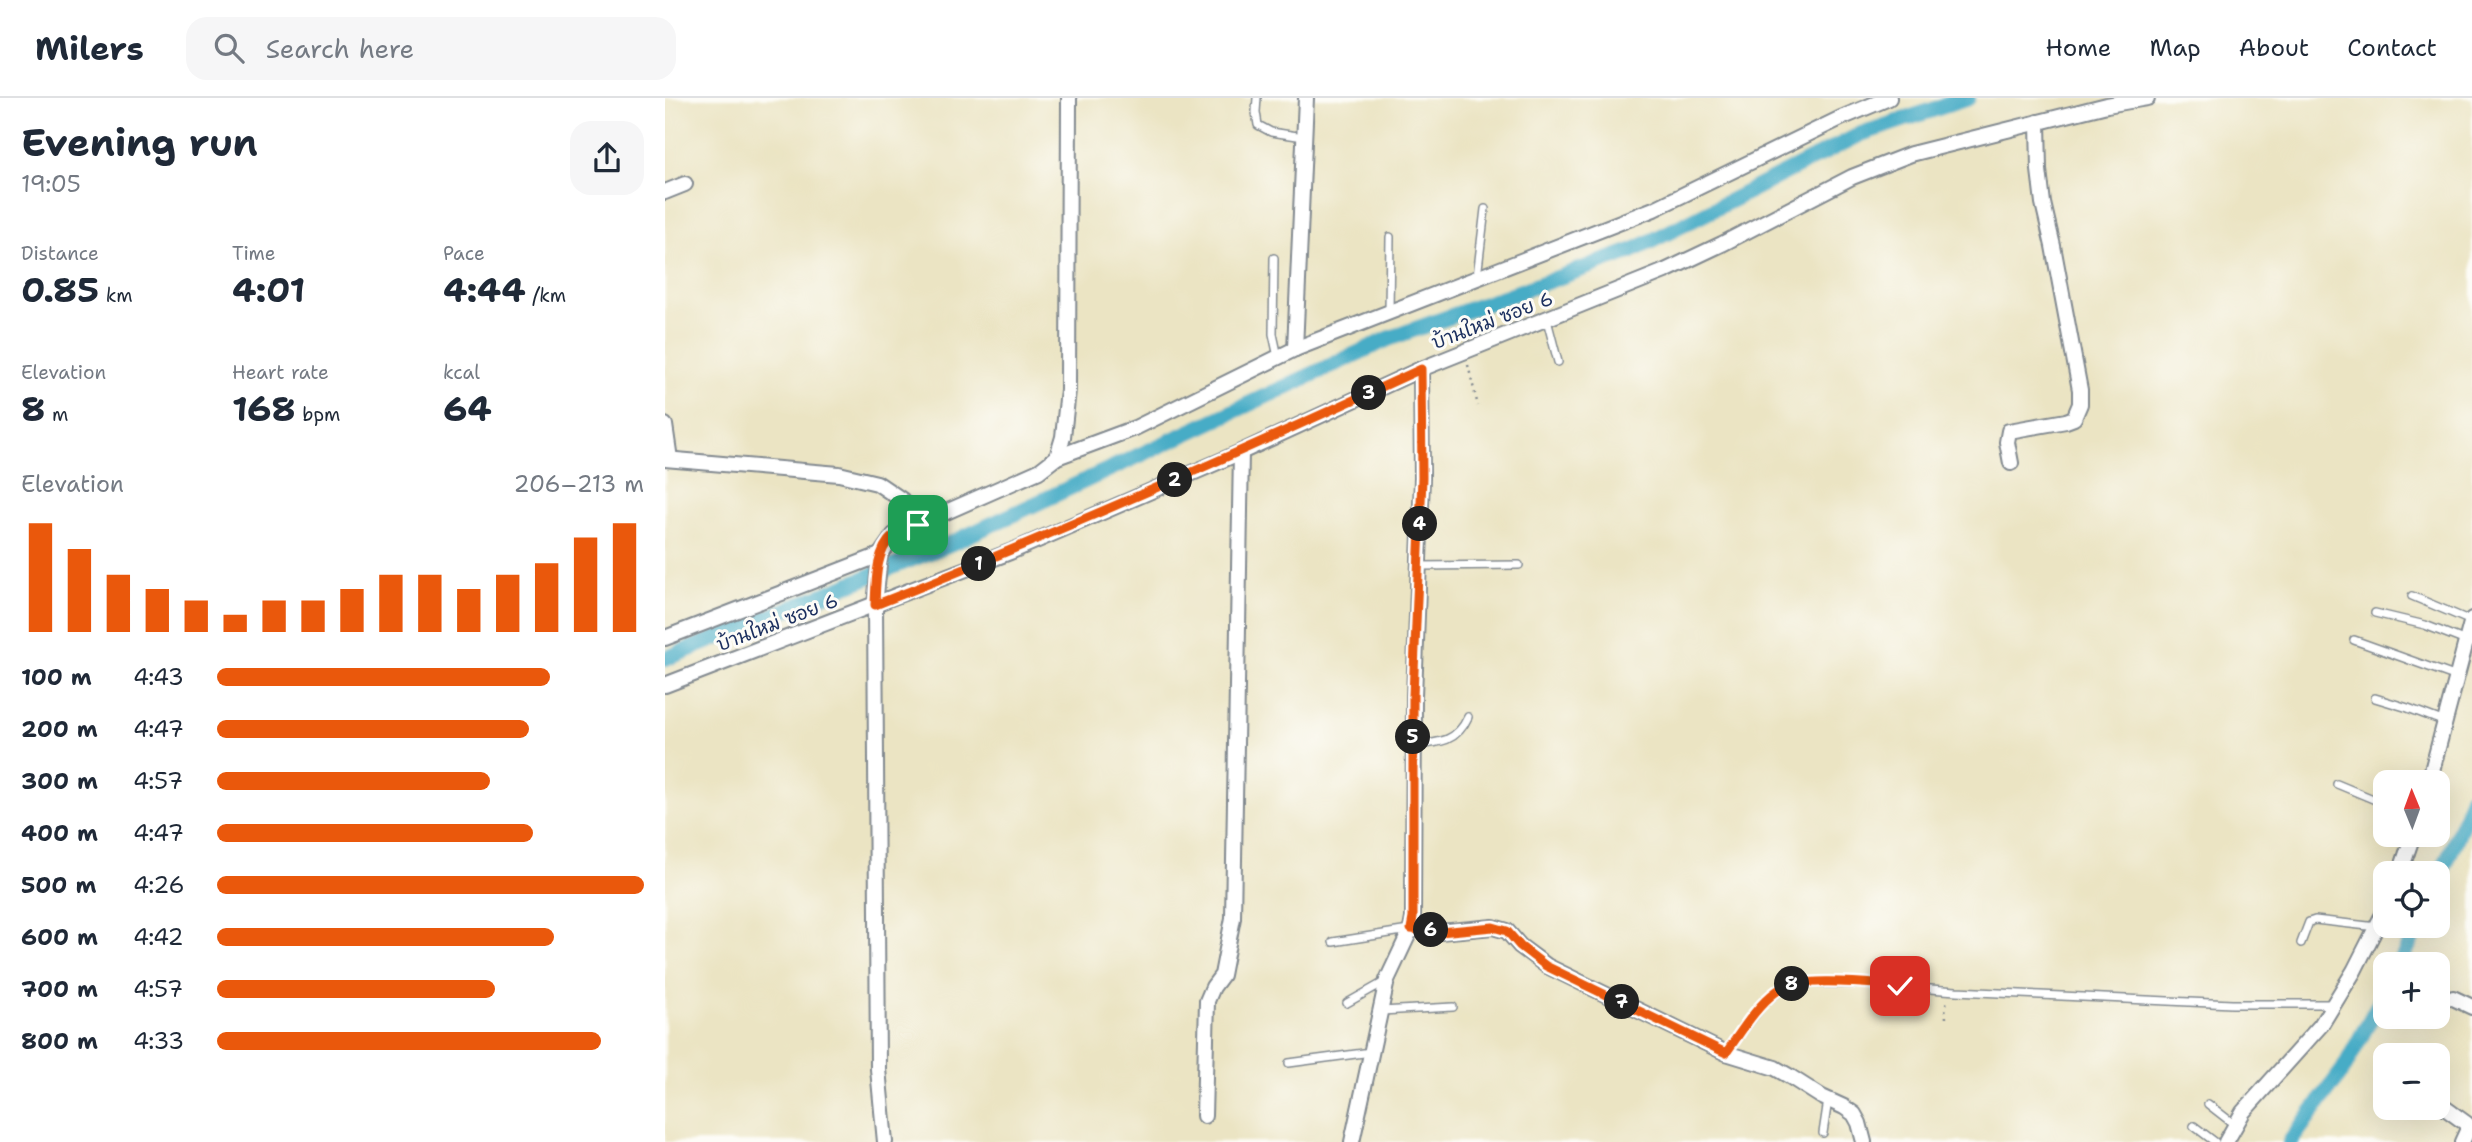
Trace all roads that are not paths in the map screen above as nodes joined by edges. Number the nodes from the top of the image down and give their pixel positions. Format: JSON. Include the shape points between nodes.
{"nodes":[{"id":1,"x":1069,"y":98,"type":"edge"},
{"id":2,"x":1257,"y":98,"type":"edge"},
{"id":3,"x":1306,"y":98,"type":"edge"},
{"id":4,"x":1889,"y":98,"type":"edge"},
{"id":5,"x":2147,"y":98,"type":"edge"},
{"id":6,"x":2038,"y":122,"type":"junction"},
{"id":7,"x":1305,"y":137,"type":"junction"},
{"id":8,"x":685,"y":184,"type":"dead end"},
{"id":9,"x":665,"y":192,"type":"edge"},
{"id":10,"x":1485,"y":209,"type":"dead end"},
{"id":11,"x":1390,"y":237,"type":"dead end"},
{"id":12,"x":1274,"y":258,"type":"dead end"},
{"id":13,"x":1477,"y":279,"type":"junction"},
{"id":14,"x":1389,"y":313,"type":"junction"},
{"id":15,"x":1546,"y":320,"type":"junction"},
{"id":16,"x":1295,"y":349,"type":"junction"},
{"id":17,"x":1277,"y":357,"type":"junction"},
{"id":18,"x":1558,"y":362,"type":"dead end"},
{"id":19,"x":1421,"y":369,"type":"junction"},
{"id":20,"x":665,"y":425,"type":"edge"},
{"id":21,"x":1241,"y":452,"type":"junction"},
{"id":22,"x":1058,"y":457,"type":"junction"},
{"id":23,"x":668,"y":459,"type":"edge"},
{"id":24,"x":2011,"y":463,"type":"dead end"},
{"id":25,"x":918,"y":525,"type":"junction"},
{"id":26,"x":880,"y":560,"type":"junction"},
{"id":27,"x":1519,"y":565,"type":"dead end"},
{"id":28,"x":1418,"y":566,"type":"junction"},
{"id":29,"x":2412,"y":596,"type":"dead end"},
{"id":30,"x":875,"y":599,"type":"junction"},
{"id":31,"x":2375,"y":613,"type":"dead end"},
{"id":32,"x":2472,"y":620,"type":"edge"},
{"id":33,"x":665,"y":638,"type":"edge"},
{"id":34,"x":2354,"y":640,"type":"dead end"},
{"id":35,"x":2466,"y":641,"type":"junction"},
{"id":36,"x":2457,"y":677,"type":"junction"},
{"id":37,"x":665,"y":685,"type":"edge"},
{"id":38,"x":2375,"y":698,"type":"dead end"},
{"id":39,"x":1468,"y":716,"type":"dead end"},
{"id":40,"x":2445,"y":723,"type":"junction"},
{"id":41,"x":1413,"y":745,"type":"junction"},
{"id":42,"x":2432,"y":770,"type":"edge"},
{"id":43,"x":2337,"y":784,"type":"dead end"},
{"id":44,"x":2373,"y":799,"type":"edge"},
{"id":45,"x":2373,"y":926,"type":"edge"},
{"id":46,"x":1411,"y":929,"type":"junction"},
{"id":47,"x":2373,"y":936,"type":"edge"},
{"id":48,"x":1333,"y":942,"type":"dead end"},
{"id":49,"x":2301,"y":943,"type":"dead end"},
{"id":50,"x":1387,"y":980,"type":"junction"},
{"id":51,"x":2453,"y":998,"type":"dead end"},
{"id":52,"x":1347,"y":1003,"type":"dead end"},
{"id":53,"x":2334,"y":1004,"type":"junction"},
{"id":54,"x":1453,"y":1007,"type":"dead end"},
{"id":55,"x":2472,"y":1007,"type":"edge"},
{"id":56,"x":1381,"y":1011,"type":"junction"},
{"id":57,"x":1371,"y":1052,"type":"junction"},
{"id":58,"x":1726,"y":1053,"type":"junction"},
{"id":59,"x":1289,"y":1063,"type":"dead end"},
{"id":60,"x":1828,"y":1099,"type":"junction"},
{"id":61,"x":2208,"y":1104,"type":"dead end"},
{"id":62,"x":2450,"y":1112,"type":"edge"},
{"id":63,"x":1204,"y":1116,"type":"dead end"},
{"id":64,"x":2194,"y":1126,"type":"dead end"},
{"id":65,"x":2235,"y":1126,"type":"junction"},
{"id":66,"x":1823,"y":1133,"type":"dead end"},
{"id":67,"x":885,"y":1142,"type":"edge"},
{"id":68,"x":1352,"y":1142,"type":"edge"},
{"id":69,"x":1864,"y":1142,"type":"edge"},
{"id":70,"x":2215,"y":1142,"type":"edge"},
{"id":71,"x":2226,"y":1142,"type":"edge"},
{"id":72,"x":2462,"y":1142,"type":"edge"}],
"edges":[{"from":1,"to":22,"type":"street","via":[[1068,390]]},
{"from":2,"to":7,"type":"lane","via":[[1258,125],[1271,132]]},
{"from":3,"to":7,"type":"street"},
{"from":4,"to":13,"type":"street","via":[[1654,209]]},
{"from":5,"to":6,"type":"street","name":"บ้านใหม่ ซอย 6"},
{"from":6,"to":15,"type":"street","name":"บ้านใหม่ ซอย 6","via":[[1911,154],[1851,177],[1665,271]]},
{"from":6,"to":24,"type":"street","via":[[2043,203],[2080,404],[2074,418],[2009,431]]},
{"from":7,"to":16,"type":"street"},
{"from":8,"to":9,"type":"street"},
{"from":10,"to":13,"type":"lane"},
{"from":11,"to":14,"type":"lane"},
{"from":12,"to":17,"type":"lane"},
{"from":13,"to":14,"type":"street"},
{"from":14,"to":16,"type":"street"},
{"from":15,"to":18,"type":"lane"},
{"from":15,"to":19,"type":"street","name":"บ้านใหม่ ซอย 6"},
{"from":16,"to":17,"type":"street"},
{"from":17,"to":22,"type":"street","via":[[1135,428]]},
{"from":19,"to":21,"type":"street","name":"บ้านใหม่ ซอย 6"},
{"from":19,"to":28,"type":"street"},
{"from":20,"to":23,"type":"street"},
{"from":21,"to":30,"type":"street","name":"บ้านใหม่ ซอย 6","via":[[1010,552]]},
{"from":21,"to":63,"type":"street","via":[[1233,918],[1222,975],[1207,1001]]},
{"from":22,"to":25,"type":"street","via":[[1039,471]]},
{"from":23,"to":25,"type":"street","via":[[839,474],[877,483],[902,500]]},
{"from":25,"to":26,"type":"street","via":[[894,535]]},
{"from":26,"to":30,"type":"street"},
{"from":26,"to":33,"type":"street"},
{"from":27,"to":28,"type":"lane"},
{"from":28,"to":41,"type":"street"},
{"from":29,"to":32,"type":"lane"},
{"from":30,"to":37,"type":"street","name":"บ้านใหม่ ซอย 6"},
{"from":30,"to":67,"type":"street","via":[[878,1069]]},
{"from":31,"to":35,"type":"lane"},
{"from":32,"to":35,"type":"street"},
{"from":34,"to":36,"type":"lane"},
{"from":35,"to":36,"type":"street"},
{"from":36,"to":40,"type":"street"},
{"from":38,"to":40,"type":"lane"},
{"from":39,"to":41,"type":"lane","via":[[1463,729],[1440,743]]},
{"from":40,"to":42,"type":"street"},
{"from":41,"to":46,"type":"street"},
{"from":43,"to":44,"type":"lane"},
{"from":45,"to":49,"type":"lane","via":[[2315,920],[2309,922]]},
{"from":46,"to":48,"type":"lane"},
{"from":46,"to":50,"type":"street"},
{"from":46,"to":58,"type":"street","via":[[1440,932],[1493,927],[1507,931],[1546,966]]},
{"from":47,"to":53,"type":"street"},
{"from":50,"to":52,"type":"lane"},
{"from":50,"to":56,"type":"street"},
{"from":51,"to":55,"type":"street"},
{"from":53,"to":58,"type":"lane","via":[[2232,1004],[1789,984],[1765,1002]]},
{"from":53,"to":65,"type":"street"},
{"from":54,"to":56,"type":"lane"},
{"from":56,"to":57,"type":"street"},
{"from":57,"to":59,"type":"lane"},
{"from":57,"to":68,"type":"street"},
{"from":58,"to":60,"type":"street","via":[[1775,1068]]},
{"from":60,"to":66,"type":"lane"},
{"from":60,"to":69,"type":"street","via":[[1854,1114]]},
{"from":61,"to":65,"type":"lane"},
{"from":62,"to":72,"type":"street","via":[[2467,1124]]},
{"from":64,"to":70,"type":"lane"},
{"from":65,"to":71,"type":"street"}]}
